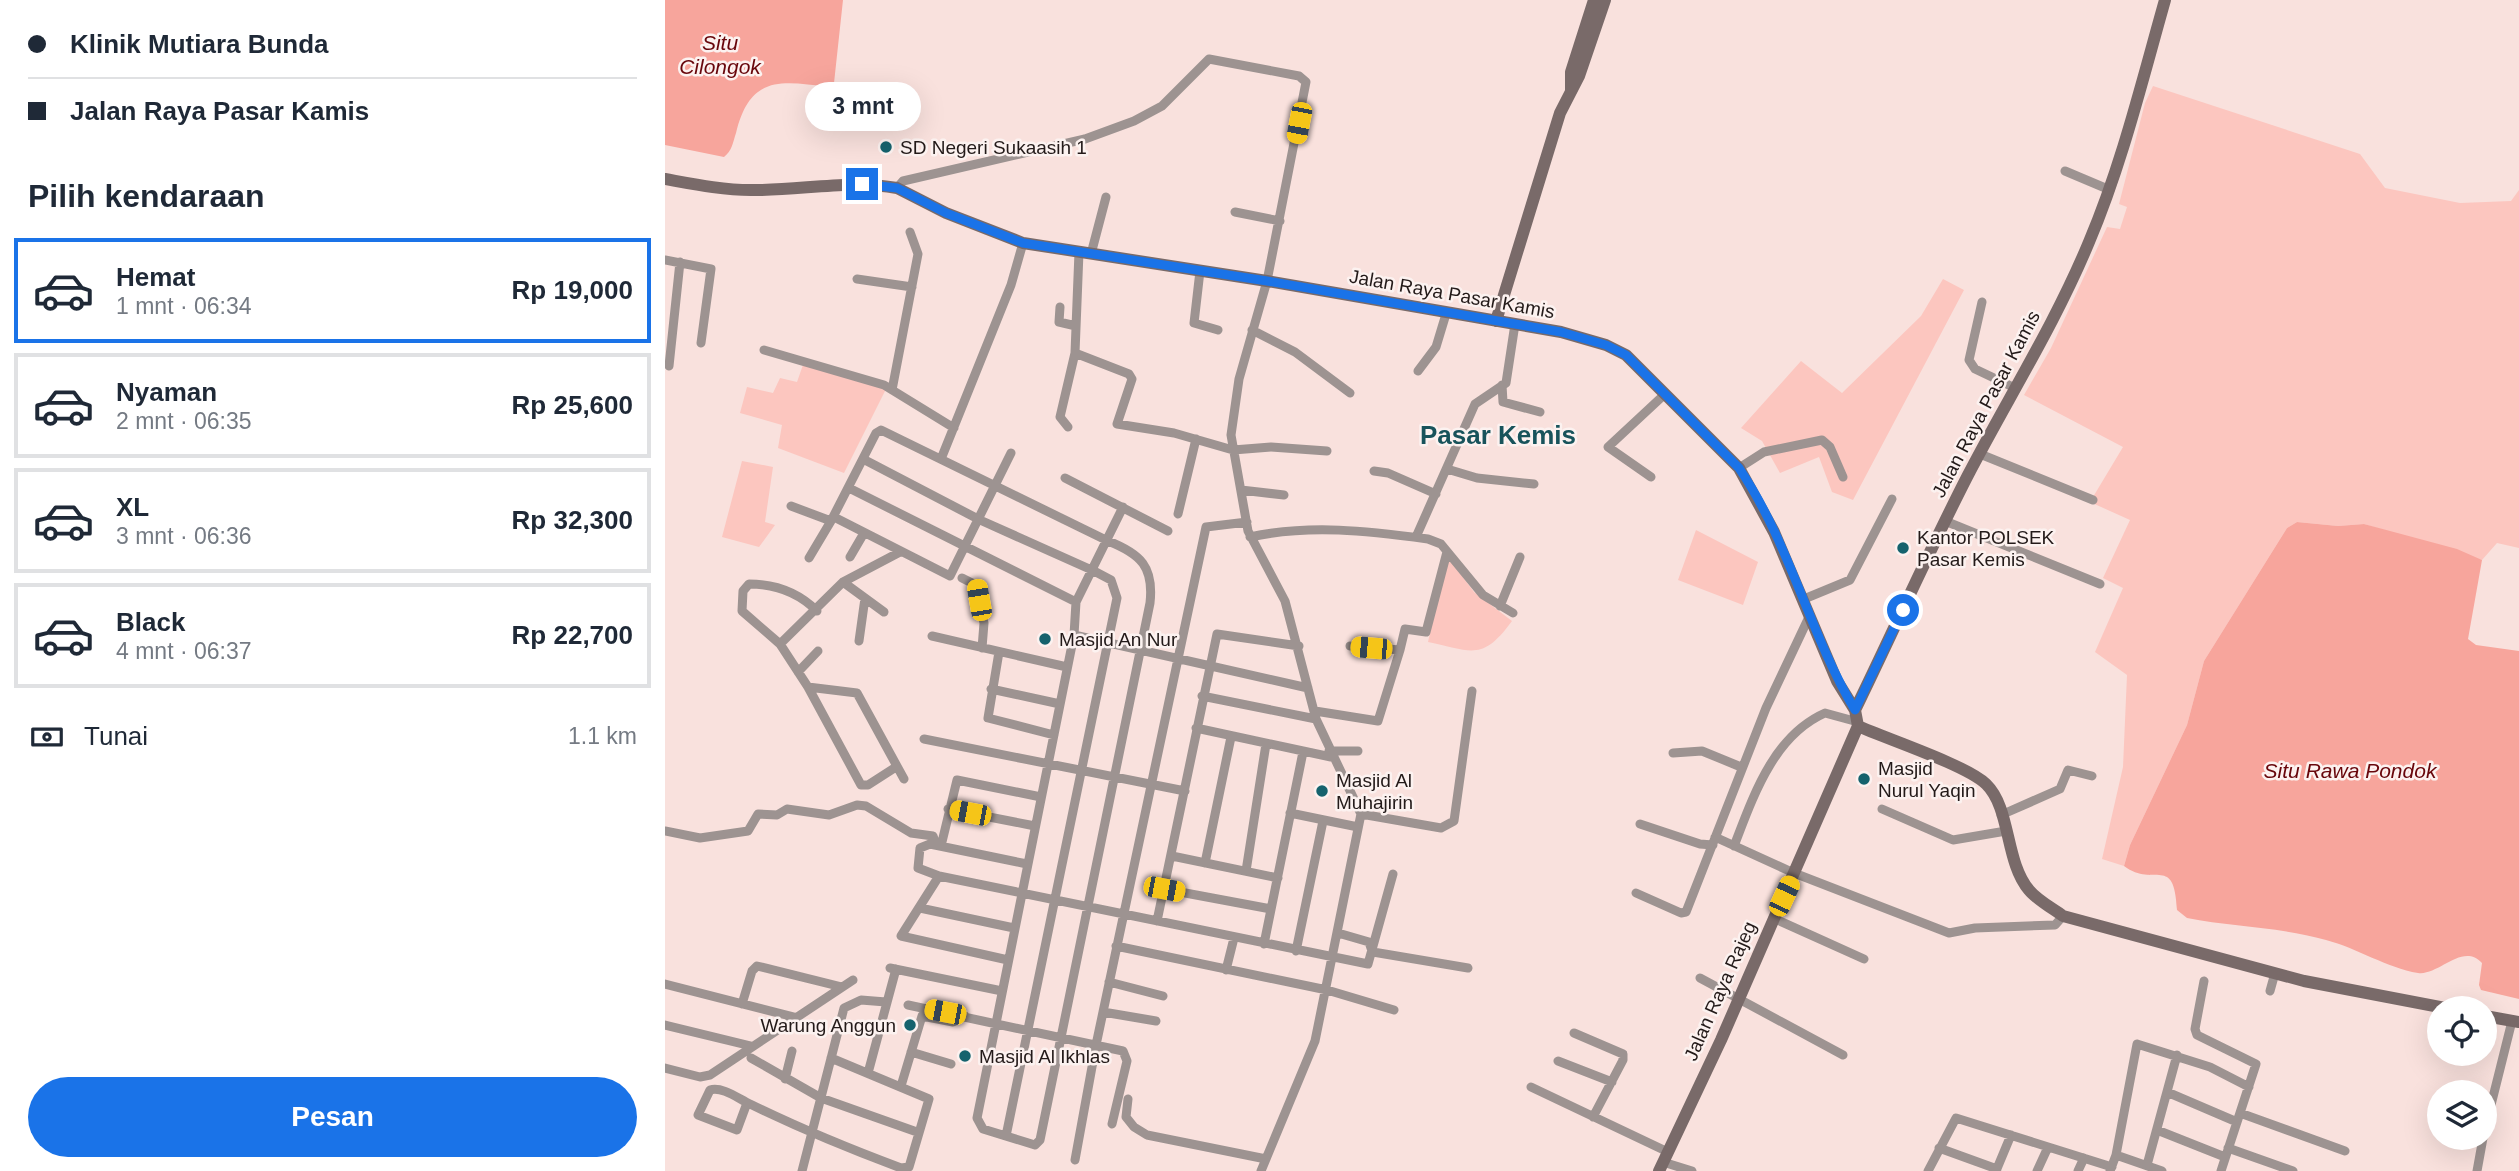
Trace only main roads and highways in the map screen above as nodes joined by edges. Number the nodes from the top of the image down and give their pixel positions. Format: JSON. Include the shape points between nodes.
{"nodes":[{"id":1,"x":1594,"y":0,"type":"edge"},
{"id":2,"x":1605,"y":0,"type":"edge"},
{"id":3,"x":2165,"y":0,"type":"edge"},
{"id":4,"x":1571,"y":97,"type":"junction"},
{"id":5,"x":665,"y":178,"type":"edge"},
{"id":6,"x":1496,"y":321,"type":"junction"},
{"id":7,"x":1857,"y":720,"type":"junction"},
{"id":8,"x":2427,"y":1004,"type":"edge"},
{"id":9,"x":2497,"y":1018,"type":"edge"},
{"id":10,"x":2515,"y":1022,"type":"edge"},
{"id":11,"x":1663,"y":1162,"type":"edge"}],
"edges":[{"from":1,"to":4,"type":"main road","via":[[1571,72]]},
{"from":2,"to":4,"type":"main road"},
{"from":3,"to":7,"type":"main road","name":"Jalan Raya Pasar Kamis","via":[[2110,190],[2055,318],[1945,521]]},
{"from":4,"to":6,"type":"main road","via":[[1560,113]]},
{"from":5,"to":6,"type":"main road","name":"Jalan Raya Pasar Kamis","via":[[742,190],[862,184],[897,188],[1023,243]]},
{"from":6,"to":7,"type":"main road","name":"Jalan Raya Pasar Kamis","via":[[1561,332],[1617,349],[1739,468],[1774,532]]},
{"from":7,"to":8,"type":"main road","via":[[1978,778],[1990,789],[2019,874],[2028,889],[2063,916],[2275,974]]},
{"from":7,"to":11,"type":"main road","name":"Jalan Raya Rajeg","via":[[1740,998]]},
{"from":9,"to":10,"type":"main road"}]}
